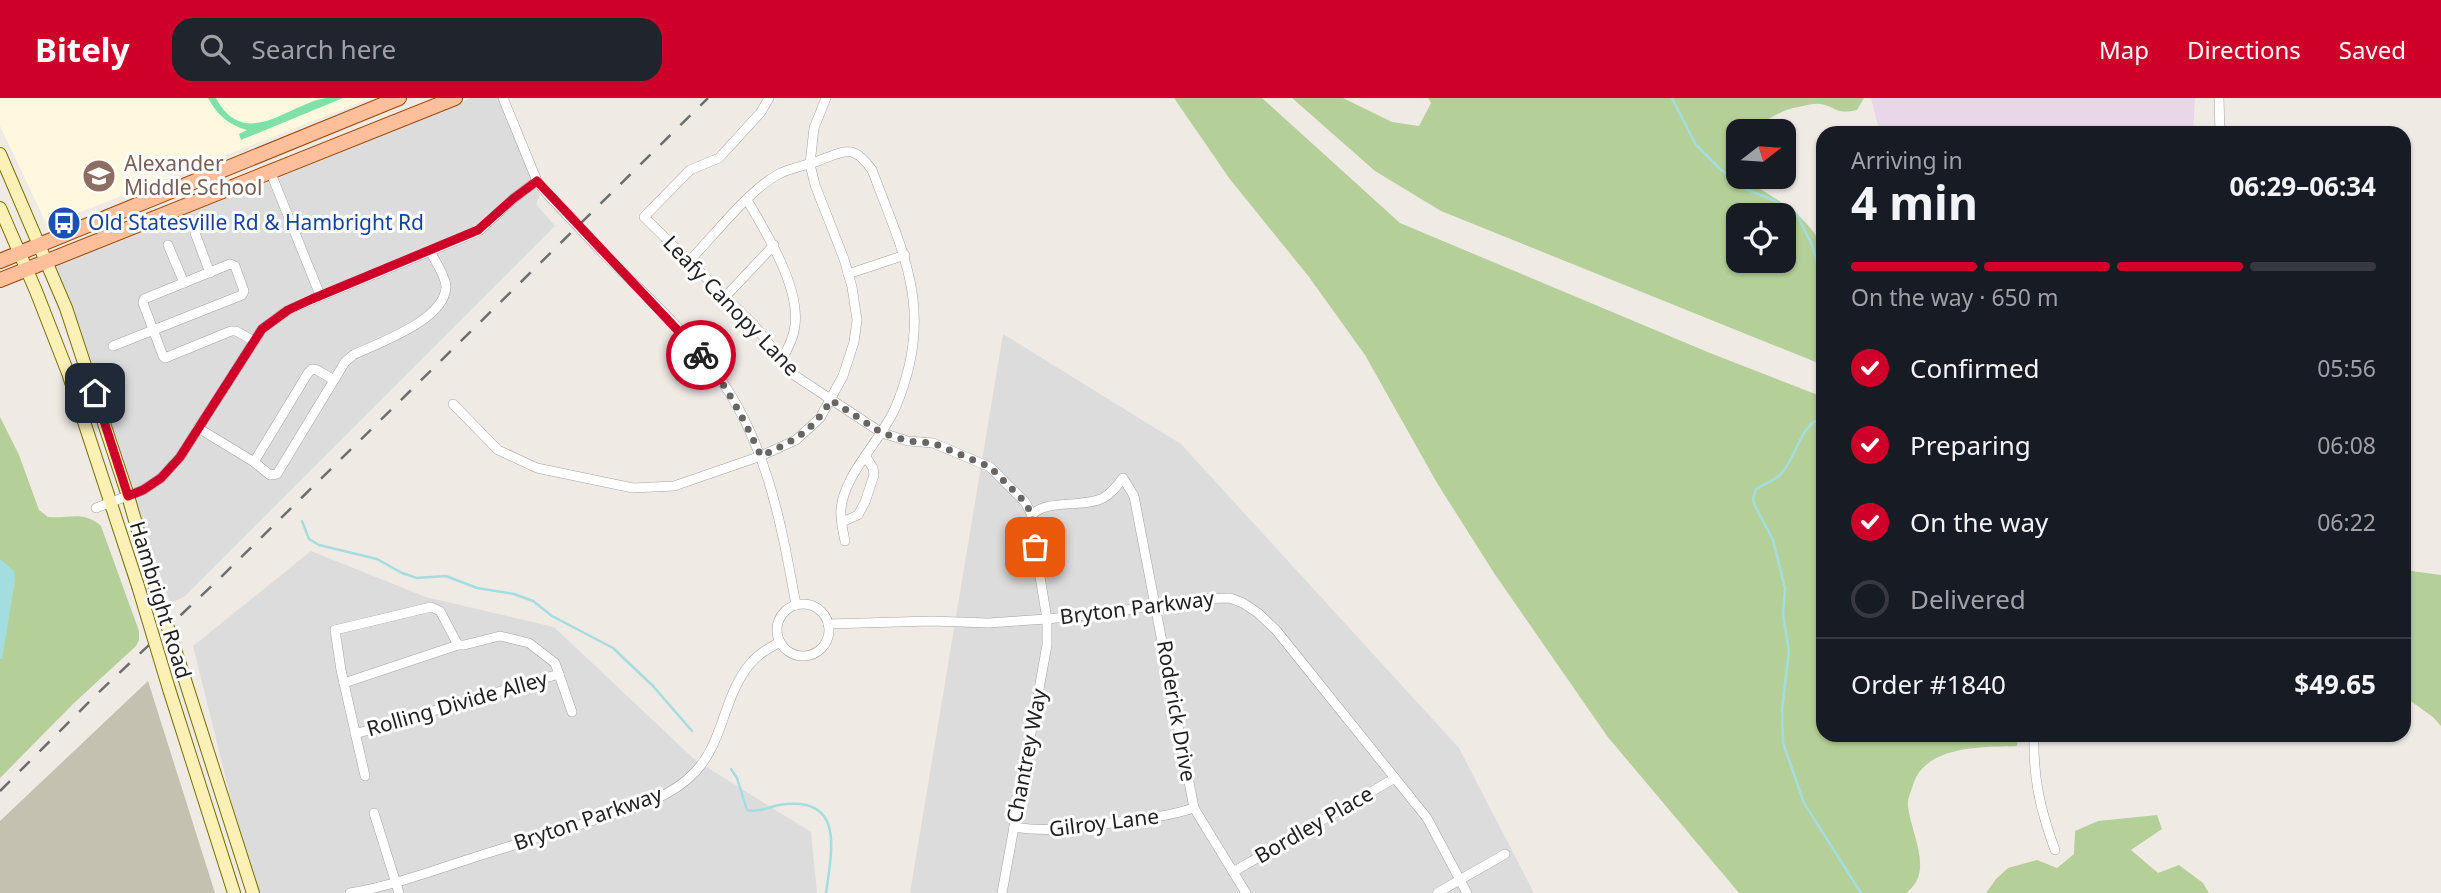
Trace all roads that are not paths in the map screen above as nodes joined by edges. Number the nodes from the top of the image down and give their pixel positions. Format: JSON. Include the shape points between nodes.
{"nodes":[{"id":1,"x":399,"y":98,"type":"edge"},
{"id":2,"x":430,"y":98,"type":"edge"},
{"id":3,"x":455,"y":98,"type":"edge"},
{"id":4,"x":503,"y":98,"type":"edge"},
{"id":5,"x":769,"y":98,"type":"edge"},
{"id":6,"x":826,"y":98,"type":"edge"},
{"id":7,"x":2219,"y":98,"type":"edge"},
{"id":8,"x":412,"y":115,"type":"junction"},
{"id":9,"x":2220,"y":126,"type":"edge"},
{"id":10,"x":0,"y":154,"type":"edge"},
{"id":11,"x":810,"y":164,"type":"junction"},
{"id":12,"x":270,"y":171,"type":"junction"},
{"id":13,"x":537,"y":181,"type":"junction"},
{"id":14,"x":747,"y":200,"type":"junction"},
{"id":15,"x":0,"y":208,"type":"edge"},
{"id":16,"x":195,"y":233,"type":"dead end"},
{"id":17,"x":41,"y":245,"type":"junction"},
{"id":18,"x":168,"y":245,"type":"dead end"},
{"id":19,"x":774,"y":245,"type":"junction"},
{"id":20,"x":430,"y":251,"type":"junction"},
{"id":21,"x":20,"y":253,"type":"junction"},
{"id":22,"x":905,"y":255,"type":"junction"},
{"id":23,"x":0,"y":261,"type":"edge"},
{"id":24,"x":47,"y":261,"type":"junction"},
{"id":25,"x":689,"y":261,"type":"junction"},
{"id":26,"x":27,"y":269,"type":"junction"},
{"id":27,"x":210,"y":273,"type":"junction"},
{"id":28,"x":848,"y":274,"type":"junction"},
{"id":29,"x":0,"y":280,"type":"edge"},
{"id":30,"x":184,"y":283,"type":"junction"},
{"id":31,"x":320,"y":295,"type":"junction"},
{"id":32,"x":724,"y":298,"type":"junction"},
{"id":33,"x":153,"y":331,"type":"junction"},
{"id":34,"x":254,"y":341,"type":"junction"},
{"id":35,"x":113,"y":346,"type":"dead end"},
{"id":36,"x":780,"y":360,"type":"junction"},
{"id":37,"x":334,"y":380,"type":"junction"},
{"id":38,"x":831,"y":400,"type":"junction"},
{"id":39,"x":453,"y":404,"type":"dead end"},
{"id":40,"x":198,"y":428,"type":"junction"},
{"id":41,"x":882,"y":433,"type":"junction"},
{"id":42,"x":761,"y":456,"type":"junction"},
{"id":43,"x":866,"y":457,"type":"junction"},
{"id":44,"x":254,"y":462,"type":"junction"},
{"id":45,"x":128,"y":496,"type":"junction"},
{"id":46,"x":110,"y":503,"type":"junction"},
{"id":47,"x":96,"y":508,"type":"dead end"},
{"id":48,"x":1032,"y":515,"type":"junction"},
{"id":49,"x":842,"y":522,"type":"junction"},
{"id":50,"x":845,"y":541,"type":"dead end"},
{"id":51,"x":796,"y":605,"type":"junction"},
{"id":52,"x":1156,"y":606,"type":"junction"},
{"id":53,"x":1047,"y":619,"type":"junction"},
{"id":54,"x":828,"y":624,"type":"junction"},
{"id":55,"x":780,"y":642,"type":"junction"},
{"id":56,"x":458,"y":645,"type":"junction"},
{"id":57,"x":559,"y":674,"type":"junction"},
{"id":58,"x":344,"y":682,"type":"junction"},
{"id":59,"x":572,"y":712,"type":"dead end"},
{"id":60,"x":355,"y":734,"type":"junction"},
{"id":61,"x":2034,"y":742,"type":"edge"},
{"id":62,"x":365,"y":776,"type":"dead end"},
{"id":63,"x":1395,"y":778,"type":"junction"},
{"id":64,"x":1195,"y":808,"type":"junction"},
{"id":65,"x":374,"y":813,"type":"dead end"},
{"id":66,"x":1014,"y":827,"type":"junction"},
{"id":67,"x":2055,"y":850,"type":"dead end"},
{"id":68,"x":1505,"y":854,"type":"dead end"},
{"id":69,"x":1233,"y":872,"type":"junction"},
{"id":70,"x":1460,"y":879,"type":"junction"},
{"id":71,"x":395,"y":881,"type":"junction"},
{"id":72,"x":360,"y":892,"type":"edge"},
{"id":73,"x":234,"y":893,"type":"edge"},
{"id":74,"x":253,"y":893,"type":"edge"},
{"id":75,"x":350,"y":893,"type":"edge"},
{"id":76,"x":399,"y":893,"type":"edge"},
{"id":77,"x":1002,"y":893,"type":"edge"},
{"id":78,"x":1246,"y":893,"type":"edge"},
{"id":79,"x":1437,"y":893,"type":"edge"},
{"id":80,"x":1467,"y":893,"type":"edge"}],
"edges":[{"from":1,"to":17,"type":"main road"},
{"from":2,"to":8,"type":"main road"},
{"from":3,"to":8,"type":"main road"},
{"from":4,"to":13,"type":"street"},
{"from":5,"to":25,"type":"street","name":"Leafy Canopy Lane","via":[[719,158],[690,170],[644,217]]},
{"from":6,"to":11,"type":"street","via":[[814,128]]},
{"from":7,"to":9,"type":"street"},
{"from":8,"to":12,"type":"main road"},
{"from":10,"to":17,"type":"street","name":"Hambright Road"},
{"from":11,"to":14,"type":"street","via":[[780,173]]},
{"from":11,"to":22,"type":"street","via":[[842,152],[863,156]]},
{"from":11,"to":28,"type":"street"},
{"from":12,"to":24,"type":"main road"},
{"from":12,"to":31,"type":"street"},
{"from":13,"to":20,"type":"street","via":[[478,230]]},
{"from":13,"to":42,"type":"street","bridge":true,"via":[[714,370],[741,412]]},
{"from":14,"to":19,"type":"street"},
{"from":14,"to":25,"type":"street"},
{"from":15,"to":21,"type":"street","name":"Hambright Road"},
{"from":16,"to":27,"type":"street"},
{"from":17,"to":21,"type":"main road"},
{"from":17,"to":24,"type":"street","name":"Hambright Road"},
{"from":18,"to":30,"type":"street"},
{"from":19,"to":32,"type":"street"},
{"from":19,"to":36,"type":"street","via":[[796,322]]},
{"from":20,"to":31,"type":"street"},
{"from":20,"to":37,"type":"street","via":[[446,284],[441,301],[413,329],[353,355]]},
{"from":21,"to":23,"type":"main road"},
{"from":21,"to":26,"type":"street","name":"Hambright Road"},
{"from":22,"to":28,"type":"street"},
{"from":22,"to":41,"type":"street","via":[[915,327],[908,369]]},
{"from":24,"to":26,"type":"main road"},
{"from":24,"to":45,"type":"street","name":"Hambright Road"},
{"from":25,"to":32,"type":"street","name":"Leafy Canopy Lane"},
{"from":26,"to":29,"type":"main road"},
{"from":26,"to":46,"type":"street","name":"Hambright Road","via":[[68,373]]},
{"from":27,"to":30,"type":"street"},
{"from":27,"to":33,"type":"street","via":[[233,264],[244,293]]},
{"from":28,"to":38,"type":"street","via":[[857,320],[843,376]]},
{"from":30,"to":33,"type":"street","via":[[143,301]]},
{"from":31,"to":34,"type":"street","via":[[288,310]]},
{"from":32,"to":36,"type":"street","name":"Leafy Canopy Lane","via":[[754,325]]},
{"from":33,"to":34,"type":"street","via":[[165,358],[231,331]]},
{"from":33,"to":35,"type":"street"},
{"from":34,"to":40,"type":"street"},
{"from":36,"to":38,"type":"street","name":"Leafy Canopy Lane"},
{"from":37,"to":44,"type":"street","via":[[317,370],[308,373]]},
{"from":37,"to":44,"type":"street","via":[[277,474],[270,475]]},
{"from":38,"to":41,"type":"street","name":"Leafy Canopy Lane"},
{"from":38,"to":42,"type":"street","via":[[820,418],[796,440]]},
{"from":39,"to":42,"type":"street","via":[[498,450],[537,468],[632,488],[674,486]]},
{"from":40,"to":44,"type":"street"},
{"from":40,"to":45,"type":"street","via":[[161,478]]},
{"from":41,"to":43,"type":"street"},
{"from":41,"to":48,"type":"street","name":"Leafy Canopy Lane","via":[[933,443],[990,467]]},
{"from":42,"to":51,"type":"street","via":[[785,540]]},
{"from":43,"to":49,"type":"street","via":[[850,482],[841,508]]},
{"from":43,"to":49,"type":"street","via":[[874,475],[865,502],[858,515]]},
{"from":45,"to":46,"type":"street"},
{"from":45,"to":74,"type":"street","name":"Hambright Road","bridge":true},
{"from":46,"to":47,"type":"street"},
{"from":46,"to":73,"type":"street","name":"Hambright Road","bridge":true},
{"from":48,"to":52,"type":"street","name":"Roderick Drive","via":[[1042,508],[1101,499],[1123,478],[1134,496]]},
{"from":48,"to":53,"type":"street","name":"Chantrey Way"},
{"from":49,"to":50,"type":"street"},
{"from":51,"to":54,"type":"street","via":[[807,604],[821,611]]},
{"from":51,"to":55,"type":"street","via":[[780,617]]},
{"from":52,"to":53,"type":"street","name":"Bryton Parkway"},
{"from":52,"to":63,"type":"street","name":"Bryton Parkway","via":[[1230,598],[1258,613]]},
{"from":52,"to":64,"type":"street","name":"Roderick Drive"},
{"from":53,"to":54,"type":"street","name":"Bryton Parkway"},
{"from":53,"to":66,"type":"street","name":"Chantrey Way","via":[[1047,645]]},
{"from":54,"to":55,"type":"street","via":[[827,640],[816,652],[792,653]]},
{"from":55,"to":71,"type":"street","name":"Bryton Parkway","via":[[750,664],[728,703],[708,756],[671,791]]},
{"from":56,"to":57,"type":"street","via":[[500,636],[529,643],[555,663]]},
{"from":56,"to":58,"type":"street"},
{"from":56,"to":58,"type":"street","via":[[440,611],[431,607],[335,630]]},
{"from":57,"to":59,"type":"street"},
{"from":57,"to":60,"type":"street","name":"Rolling Divide Alley"},
{"from":58,"to":60,"type":"street"},
{"from":60,"to":62,"type":"street"},
{"from":61,"to":67,"type":"street","via":[[2040,810]]},
{"from":63,"to":69,"type":"street","name":"Bordley Place"},
{"from":63,"to":70,"type":"street","name":"Bryton Parkway","via":[[1431,824]]},
{"from":64,"to":66,"type":"street","name":"Gilroy Lane","via":[[1171,816],[1059,830]]},
{"from":64,"to":69,"type":"street","name":"Roderick Drive"},
{"from":65,"to":71,"type":"street"},
{"from":66,"to":77,"type":"street","name":"Chantrey Way"},
{"from":68,"to":70,"type":"street"},
{"from":69,"to":78,"type":"street","name":"Roderick Drive"},
{"from":70,"to":79,"type":"street"},
{"from":70,"to":80,"type":"street","name":"Bryton Parkway"},
{"from":71,"to":72,"type":"street","name":"Bryton Parkway"},
{"from":71,"to":76,"type":"street"},
{"from":72,"to":75,"type":"street","name":"Bryton Parkway"}]}
